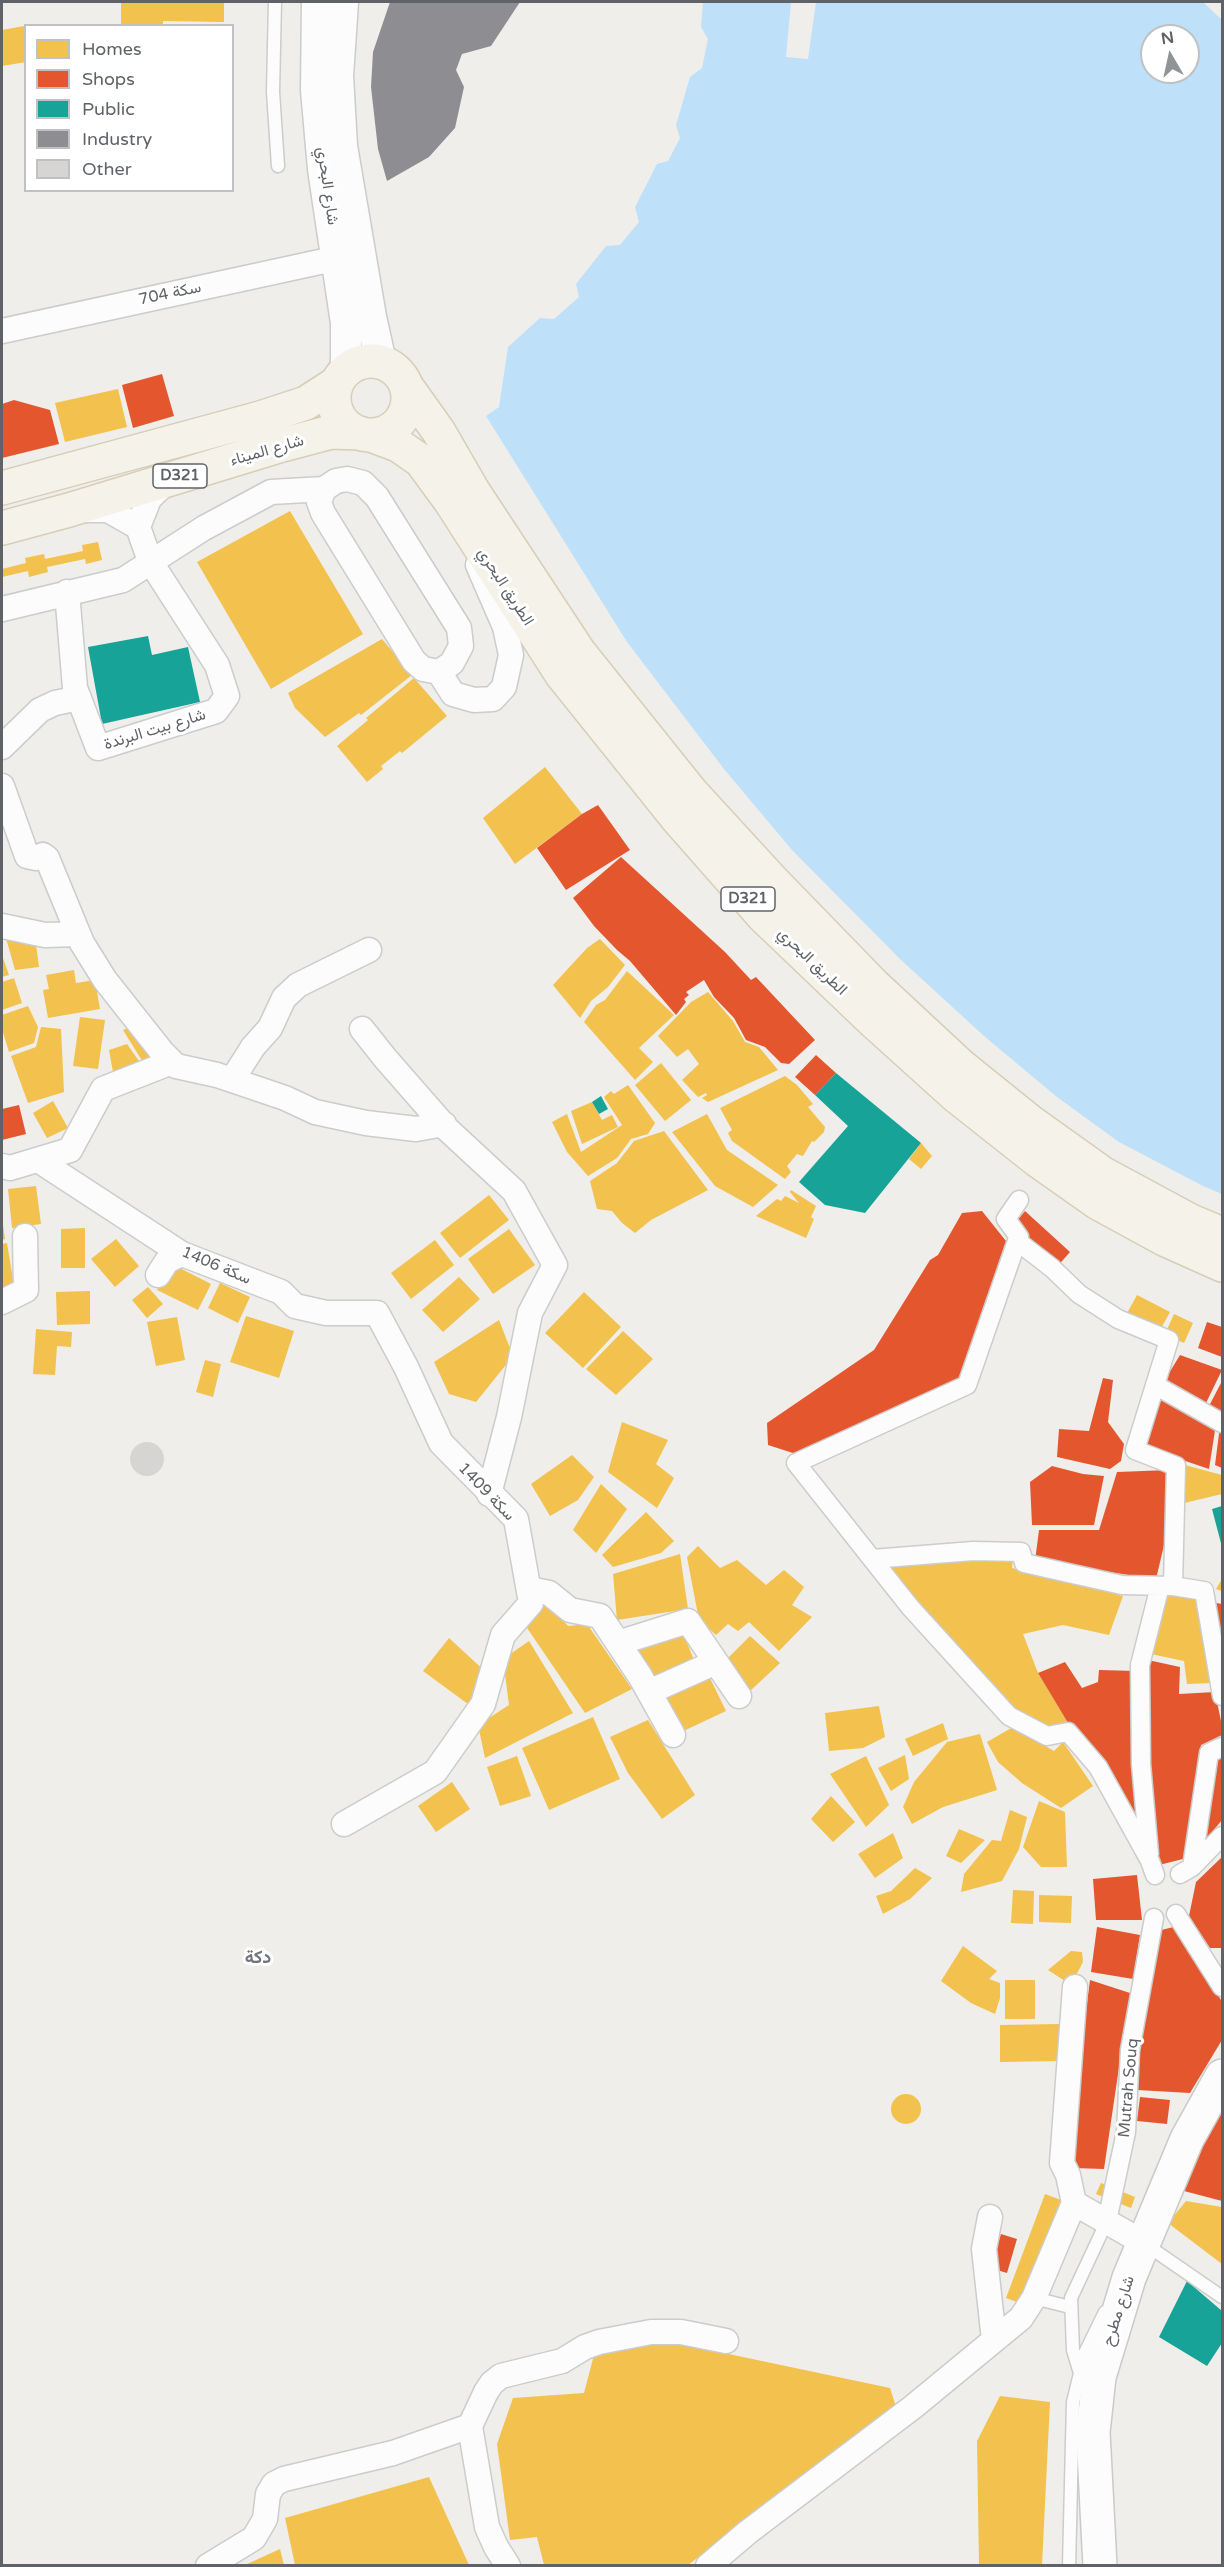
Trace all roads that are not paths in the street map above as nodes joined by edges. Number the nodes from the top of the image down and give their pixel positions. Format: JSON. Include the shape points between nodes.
{"nodes":[{"id":1,"x":276,"y":2,"type":"edge"},
{"id":2,"x":317,"y":2,"type":"edge"},
{"id":3,"x":343,"y":2,"type":"edge"},
{"id":4,"x":278,"y":166,"type":"dead end"},
{"id":5,"x":338,"y":258,"type":"junction"},
{"id":6,"x":2,"y":331,"type":"edge"},
{"id":7,"x":381,"y":362,"type":"junction"},
{"id":8,"x":341,"y":377,"type":"junction"},
{"id":9,"x":407,"y":387,"type":"junction"},
{"id":10,"x":366,"y":434,"type":"junction"},
{"id":11,"x":168,"y":480,"type":"junction"},
{"id":12,"x":2,"y":488,"type":"edge"},
{"id":13,"x":324,"y":489,"type":"junction"},
{"id":14,"x":451,"y":502,"type":"junction"},
{"id":15,"x":69,"y":510,"type":"junction"},
{"id":16,"x":138,"y":527,"type":"junction"},
{"id":17,"x":2,"y":528,"type":"edge"},
{"id":18,"x":150,"y":561,"type":"junction"},
{"id":19,"x":67,"y":592,"type":"junction"},
{"id":20,"x":2,"y":609,"type":"edge"},
{"id":21,"x":439,"y":672,"type":"junction"},
{"id":22,"x":79,"y":698,"type":"junction"},
{"id":23,"x":2,"y":747,"type":"edge"},
{"id":24,"x":4,"y":803,"type":"edge"},
{"id":25,"x":2,"y":926,"type":"edge"},
{"id":26,"x":78,"y":934,"type":"junction"},
{"id":27,"x":369,"y":950,"type":"dead end"},
{"id":28,"x":362,"y":1029,"type":"dead end"},
{"id":29,"x":172,"y":1062,"type":"junction"},
{"id":30,"x":232,"y":1080,"type":"junction"},
{"id":31,"x":444,"y":1125,"type":"junction"},
{"id":32,"x":38,"y":1160,"type":"junction"},
{"id":33,"x":2,"y":1166,"type":"edge"},
{"id":34,"x":1019,"y":1200,"type":"dead end"},
{"id":35,"x":1222,"y":1234,"type":"edge"},
{"id":36,"x":25,"y":1236,"type":"dead end"},
{"id":37,"x":1017,"y":1241,"type":"junction"},
{"id":38,"x":182,"y":1254,"type":"junction"},
{"id":39,"x":1222,"y":1266,"type":"edge"},
{"id":40,"x":158,"y":1275,"type":"dead end"},
{"id":41,"x":2,"y":1302,"type":"edge"},
{"id":42,"x":377,"y":1313,"type":"joint"},
{"id":43,"x":1155,"y":1385,"type":"junction"},
{"id":44,"x":1222,"y":1423,"type":"edge"},
{"id":45,"x":489,"y":1494,"type":"junction"},
{"id":46,"x":872,"y":1559,"type":"junction"},
{"id":47,"x":1166,"y":1586,"type":"junction"},
{"id":48,"x":530,"y":1589,"type":"junction"},
{"id":49,"x":618,"y":1644,"type":"junction"},
{"id":50,"x":716,"y":1662,"type":"junction"},
{"id":51,"x":649,"y":1692,"type":"junction"},
{"id":52,"x":739,"y":1696,"type":"dead end"},
{"id":53,"x":1222,"y":1696,"type":"edge"},
{"id":54,"x":673,"y":1735,"type":"dead end"},
{"id":55,"x":1222,"y":1748,"type":"edge"},
{"id":56,"x":344,"y":1824,"type":"dead end"},
{"id":57,"x":1222,"y":1836,"type":"edge"},
{"id":58,"x":1176,"y":1914,"type":"dead end"},
{"id":59,"x":1154,"y":1918,"type":"dead end"},
{"id":60,"x":1075,"y":1987,"type":"dead end"},
{"id":61,"x":1222,"y":1987,"type":"edge"},
{"id":62,"x":1222,"y":2076,"type":"edge"},
{"id":63,"x":1074,"y":2203,"type":"junction"},
{"id":64,"x":990,"y":2217,"type":"dead end"},
{"id":65,"x":1107,"y":2221,"type":"junction"},
{"id":66,"x":1144,"y":2243,"type":"junction"},
{"id":67,"x":1129,"y":2278,"type":"junction"},
{"id":68,"x":1222,"y":2297,"type":"edge"},
{"id":69,"x":1034,"y":2298,"type":"junction"},
{"id":70,"x":1070,"y":2307,"type":"junction"},
{"id":71,"x":994,"y":2340,"type":"junction"},
{"id":72,"x":726,"y":2341,"type":"dead end"},
{"id":73,"x":1079,"y":2370,"type":"junction"},
{"id":74,"x":470,"y":2426,"type":"junction"},
{"id":75,"x":714,"y":2563,"type":"edge"},
{"id":76,"x":208,"y":2565,"type":"edge"},
{"id":77,"x":508,"y":2565,"type":"edge"},
{"id":78,"x":1069,"y":2565,"type":"edge"},
{"id":79,"x":1100,"y":2565,"type":"edge"}],
"edges":[{"from":1,"to":4,"type":"lane","via":[[273,92]]},
{"from":2,"to":5,"type":"street","name":"شارع البحري","via":[[317,102]]},
{"from":3,"to":7,"type":"street","name":"شارع البحري","via":[[338,76],[342,146]]},
{"from":5,"to":6,"type":"street","name":"سكة 704"},
{"from":5,"to":8,"type":"street","name":"شارع البحري","via":[[346,323]]},
{"from":7,"to":8,"type":"main road","number":"D321","via":[[362,362]]},
{"from":7,"to":9,"type":"main road","number":"D321","via":[[393,367]]},
{"from":8,"to":10,"type":"main road","number":"D321","via":[[334,395],[335,408],[349,428]]},
{"from":8,"to":12,"type":"main road","name":"شارع الميناء","number":"D321","via":[[306,403]]},
{"from":9,"to":10,"type":"main road","number":"D321","via":[[409,399],[401,420],[393,428]]},
{"from":9,"to":35,"type":"main road","name":"الطريق البحري","number":"D321","via":[[579,652],[692,794],[770,878],[908,1017],[1032,1123],[1102,1173]]},
{"from":10,"to":11,"type":"main road","name":"شارع الميناء","number":"D321","via":[[331,432]]},
{"from":10,"to":14,"type":"main road","name":"الطريق البحري","number":"D321","via":[[398,445],[421,461]]},
{"from":11,"to":15,"type":"main road","name":"شارع الميناء","number":"D321"},
{"from":11,"to":16,"type":"street","via":[[149,499]]},
{"from":13,"to":18,"type":"street","via":[[271,492]]},
{"from":13,"to":21,"type":"street","via":[[319,502],[323,513],[414,661],[423,669]]},
{"from":13,"to":21,"type":"street","via":[[347,479],[363,483],[383,507],[459,628],[461,646],[452,663]]},
{"from":14,"to":21,"type":"street","via":[[505,627],[511,655],[504,687],[493,699],[474,700],[453,694]]},
{"from":14,"to":39,"type":"main road","name":"الطريق البحري","number":"D321","via":[[562,675],[676,817],[764,917],[940,1081],[1037,1160],[1098,1203]]},
{"from":15,"to":16,"type":"street","via":[[108,510]]},
{"from":15,"to":17,"type":"main road","name":"شارع الميناء","number":"D321"},
{"from":16,"to":18,"type":"street","name":"شارع بيت البرندة"},
{"from":18,"to":19,"type":"street","via":[[123,580]]},
{"from":18,"to":22,"type":"street","name":"شارع بيت البرندة","via":[[217,665],[227,696],[216,711],[98,748]]},
{"from":19,"to":20,"type":"street"},
{"from":19,"to":22,"type":"street","name":"شارع بيت البرندة"},
{"from":22,"to":23,"type":"street","via":[[40,710]]},
{"from":24,"to":26,"type":"street","via":[[27,856],[43,855],[50,864]]},
{"from":25,"to":26,"type":"street","via":[[45,935]]},
{"from":26,"to":29,"type":"street","via":[[105,980]]},
{"from":27,"to":30,"type":"street","via":[[298,985],[284,998],[270,1028]]},
{"from":28,"to":31,"type":"street"},
{"from":29,"to":30,"type":"street"},
{"from":29,"to":32,"type":"street","via":[[103,1089],[70,1150]]},
{"from":30,"to":31,"type":"street","via":[[315,1112],[416,1129]]},
{"from":31,"to":45,"type":"street","via":[[514,1191],[555,1264],[530,1313]]},
{"from":32,"to":33,"type":"street","via":[[10,1168]]},
{"from":32,"to":38,"type":"street","name":"1406 سكة"},
{"from":34,"to":37,"type":"street","via":[[1006,1219],[1019,1237]]},
{"from":36,"to":41,"type":"street","via":[[26,1290]]},
{"from":37,"to":43,"type":"street","via":[[1079,1294],[1118,1319],[1169,1340]]},
{"from":37,"to":46,"type":"street","via":[[967,1385],[796,1463]]},
{"from":38,"to":40,"type":"street","via":[[167,1261]]},
{"from":38,"to":42,"type":"street","name":"1406 سكة","via":[[281,1292],[295,1306],[326,1313]]},
{"from":42,"to":45,"type":"street","name":"1409 سكة","via":[[441,1443]]},
{"from":43,"to":44,"type":"street"},
{"from":43,"to":47,"type":"street","via":[[1135,1450],[1176,1466]]},
{"from":45,"to":48,"type":"street","name":"1409 سكة","via":[[516,1519]]},
{"from":46,"to":47,"type":"street","via":[[972,1551],[1021,1552],[1024,1563],[1122,1585]]},
{"from":46,"to":47,"type":"street","via":[[1009,1716],[1047,1736],[1068,1732],[1098,1767],[1152,1868],[1142,1764],[1140,1665]]},
{"from":47,"to":53,"type":"street","via":[[1204,1591]]},
{"from":48,"to":49,"type":"street","via":[[549,1593],[570,1610],[600,1616]]},
{"from":48,"to":56,"type":"street","via":[[531,1603],[503,1635],[483,1704],[435,1772]]},
{"from":49,"to":50,"type":"street","via":[[688,1621]]},
{"from":49,"to":51,"type":"street"},
{"from":50,"to":51,"type":"street"},
{"from":50,"to":52,"type":"street"},
{"from":51,"to":54,"type":"street"},
{"from":55,"to":57,"type":"street","via":[[1209,1753],[1186,1870]]},
{"from":58,"to":61,"type":"street"},
{"from":59,"to":65,"type":"street","name":"Mutrah Souq","via":[[1130,2050],[1126,2132]]},
{"from":60,"to":63,"type":"street","via":[[1062,2163]]},
{"from":62,"to":66,"type":"main road","name":"شارع مطرح","via":[[1187,2139]]},
{"from":63,"to":65,"type":"street"},
{"from":63,"to":69,"type":"street"},
{"from":64,"to":71,"type":"street","via":[[984,2249]]},
{"from":65,"to":66,"type":"street"},
{"from":65,"to":70,"type":"lane"},
{"from":66,"to":67,"type":"main road","name":"شارع مطرح"},
{"from":66,"to":68,"type":"lane"},
{"from":67,"to":73,"type":"lane","via":[[1095,2330]]},
{"from":67,"to":79,"type":"main road","name":"شارع مطرح","via":[[1099,2377],[1095,2405],[1093,2460]]},
{"from":69,"to":70,"type":"lane"},
{"from":69,"to":71,"type":"street","via":[[1021,2319]]},
{"from":70,"to":73,"type":"lane"},
{"from":71,"to":75,"type":"street","via":[[914,2408],[748,2532]]},
{"from":72,"to":74,"type":"street","via":[[666,2330],[585,2347],[562,2361],[501,2376],[486,2392]]},
{"from":73,"to":78,"type":"lane","via":[[1071,2427]]},
{"from":74,"to":76,"type":"street","via":[[393,2453],[274,2484],[268,2494],[265,2519],[254,2538]]},
{"from":74,"to":77,"type":"street","via":[[487,2527]]}]}
